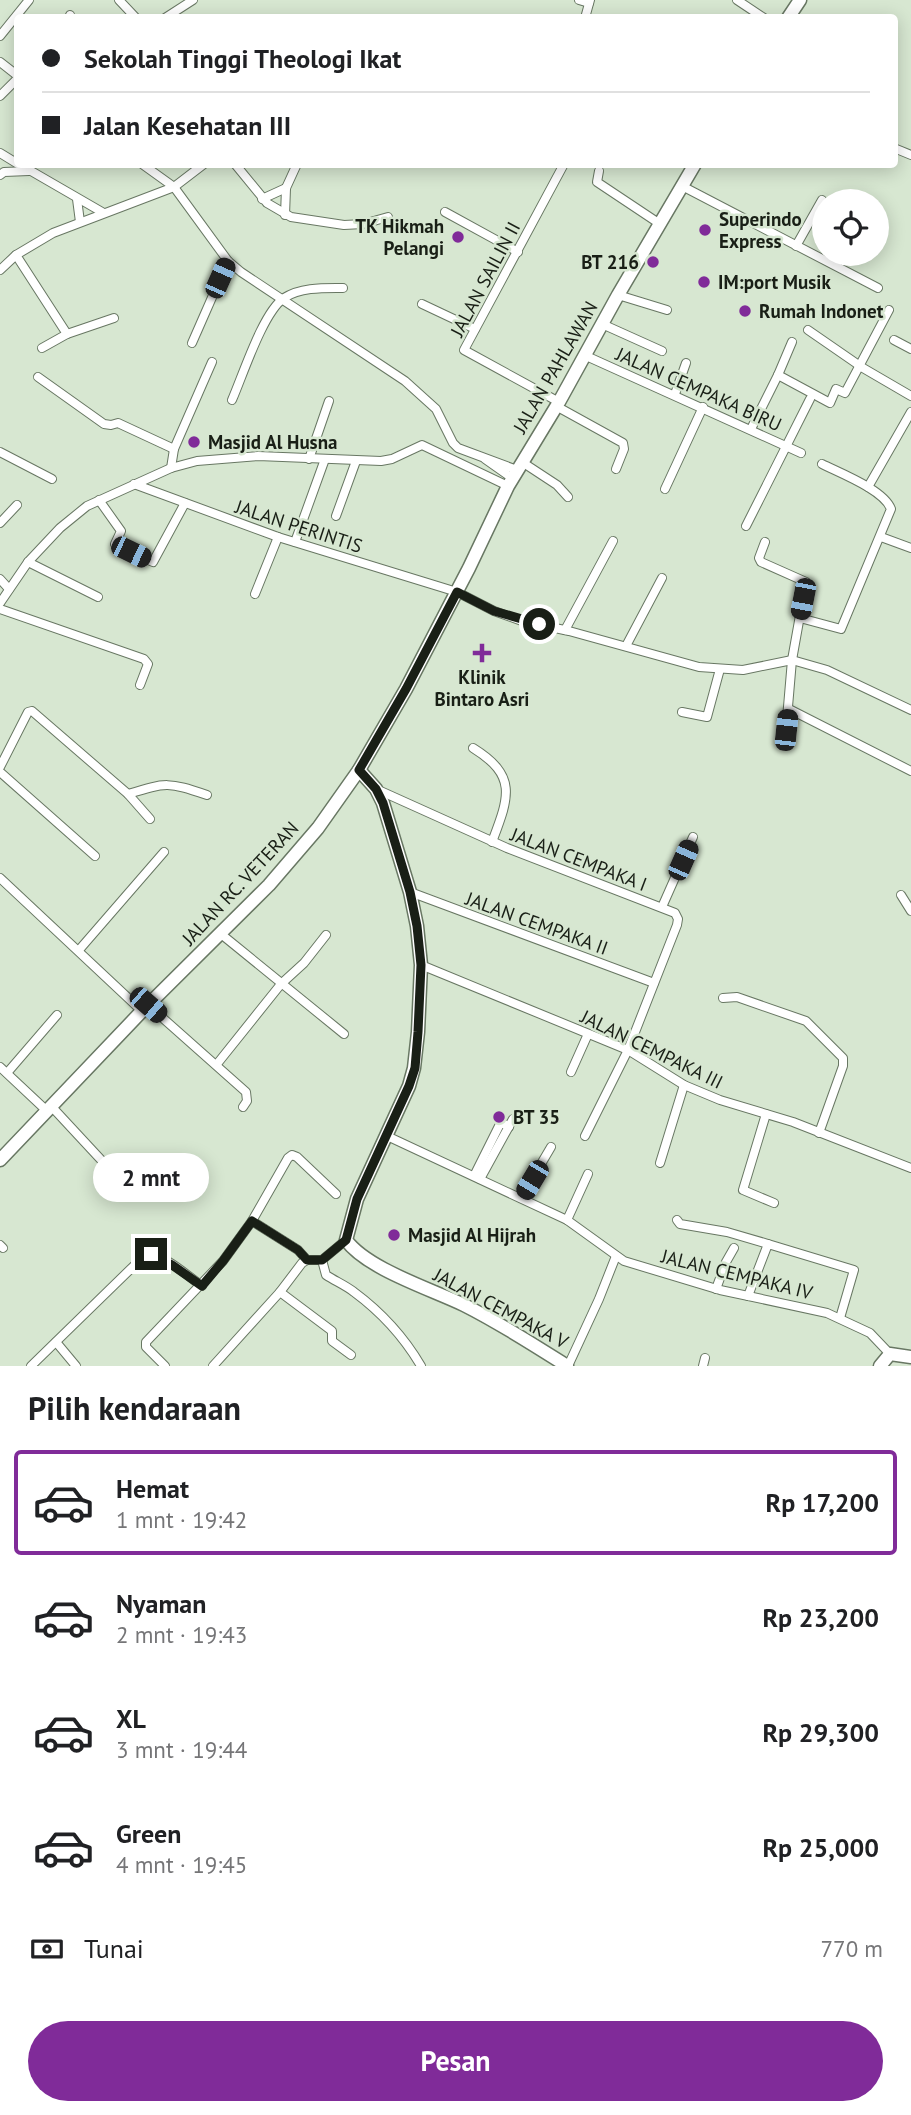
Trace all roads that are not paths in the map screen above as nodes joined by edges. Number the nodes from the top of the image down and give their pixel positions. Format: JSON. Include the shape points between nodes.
{"nodes":[{"id":1,"x":29,"y":0,"type":"edge"},
{"id":2,"x":119,"y":0,"type":"edge"},
{"id":3,"x":192,"y":0,"type":"edge"},
{"id":4,"x":579,"y":0,"type":"edge"},
{"id":5,"x":737,"y":0,"type":"edge"},
{"id":6,"x":590,"y":2,"type":"edge"},
{"id":7,"x":18,"y":14,"type":"edge"},
{"id":8,"x":132,"y":14,"type":"edge"},
{"id":9,"x":171,"y":14,"type":"edge"},
{"id":10,"x":758,"y":14,"type":"edge"},
{"id":11,"x":14,"y":19,"type":"edge"},
{"id":12,"x":0,"y":36,"type":"edge"},
{"id":13,"x":0,"y":62,"type":"edge"},
{"id":14,"x":14,"y":74,"type":"edge"},
{"id":15,"x":14,"y":81,"type":"edge"},
{"id":16,"x":0,"y":96,"type":"edge"},
{"id":17,"x":3,"y":155,"type":"edge"},
{"id":18,"x":24,"y":168,"type":"edge"},
{"id":19,"x":148,"y":168,"type":"edge"},
{"id":20,"x":199,"y":168,"type":"edge"},
{"id":21,"x":238,"y":168,"type":"edge"},
{"id":22,"x":295,"y":168,"type":"edge"},
{"id":23,"x":562,"y":168,"type":"edge"},
{"id":24,"x":693,"y":168,"type":"edge"},
{"id":25,"x":29,"y":171,"type":"junction"},
{"id":26,"x":599,"y":171,"type":"dead end"},
{"id":27,"x":2,"y":174,"type":"edge"},
{"id":28,"x":682,"y":186,"type":"junction"},
{"id":29,"x":174,"y":187,"type":"junction"},
{"id":30,"x":286,"y":188,"type":"junction"},
{"id":31,"x":77,"y":199,"type":"junction"},
{"id":32,"x":262,"y":199,"type":"junction"},
{"id":33,"x":102,"y":212,"type":"junction"},
{"id":34,"x":444,"y":212,"type":"dead end"},
{"id":35,"x":285,"y":215,"type":"junction"},
{"id":36,"x":388,"y":217,"type":"dead end"},
{"id":37,"x":812,"y":218,"type":"edge"},
{"id":38,"x":80,"y":222,"type":"junction"},
{"id":39,"x":660,"y":224,"type":"junction"},
{"id":40,"x":796,"y":246,"type":"junction"},
{"id":41,"x":518,"y":252,"type":"junction"},
{"id":42,"x":16,"y":255,"type":"junction"},
{"id":43,"x":228,"y":261,"type":"junction"},
{"id":44,"x":0,"y":270,"type":"edge"},
{"id":45,"x":343,"y":288,"type":"dead end"},
{"id":46,"x":878,"y":289,"type":"dead end"},
{"id":47,"x":618,"y":295,"type":"junction"},
{"id":48,"x":283,"y":299,"type":"junction"},
{"id":49,"x":422,"y":304,"type":"dead end"},
{"id":50,"x":667,"y":310,"type":"dead end"},
{"id":51,"x":889,"y":310,"type":"dead end"},
{"id":52,"x":114,"y":318,"type":"dead end"},
{"id":53,"x":602,"y":324,"type":"junction"},
{"id":54,"x":475,"y":329,"type":"junction"},
{"id":55,"x":808,"y":330,"type":"dead end"},
{"id":56,"x":67,"y":334,"type":"junction"},
{"id":57,"x":894,"y":340,"type":"dead end"},
{"id":58,"x":792,"y":342,"type":"dead end"},
{"id":59,"x":192,"y":343,"type":"dead end"},
{"id":60,"x":42,"y":348,"type":"dead end"},
{"id":61,"x":911,"y":349,"type":"edge"},
{"id":62,"x":662,"y":351,"type":"dead end"},
{"id":63,"x":584,"y":355,"type":"junction"},
{"id":64,"x":212,"y":362,"type":"dead end"},
{"id":65,"x":686,"y":363,"type":"dead end"},
{"id":66,"x":859,"y":365,"type":"junction"},
{"id":67,"x":778,"y":374,"type":"junction"},
{"id":68,"x":38,"y":377,"type":"dead end"},
{"id":69,"x":676,"y":394,"type":"junction"},
{"id":70,"x":911,"y":396,"type":"edge"},
{"id":71,"x":810,"y":399,"type":"dead end"},
{"id":72,"x":232,"y":400,"type":"dead end"},
{"id":73,"x":329,"y":401,"type":"dead end"},
{"id":74,"x":558,"y":404,"type":"junction"},
{"id":75,"x":703,"y":407,"type":"junction"},
{"id":76,"x":911,"y":412,"type":"edge"},
{"id":77,"x":751,"y":429,"type":"junction"},
{"id":78,"x":785,"y":445,"type":"junction"},
{"id":79,"x":174,"y":449,"type":"junction"},
{"id":80,"x":0,"y":452,"type":"edge"},
{"id":81,"x":801,"y":453,"type":"dead end"},
{"id":82,"x":309,"y":459,"type":"junction"},
{"id":83,"x":326,"y":459,"type":"junction"},
{"id":84,"x":356,"y":461,"type":"junction"},
{"id":85,"x":822,"y":464,"type":"dead end"},
{"id":86,"x":171,"y":467,"type":"junction"},
{"id":87,"x":616,"y":469,"type":"dead end"},
{"id":88,"x":515,"y":474,"type":"junction"},
{"id":89,"x":52,"y":479,"type":"dead end"},
{"id":90,"x":134,"y":484,"type":"junction"},
{"id":91,"x":868,"y":487,"type":"junction"},
{"id":92,"x":666,"y":489,"type":"dead end"},
{"id":93,"x":568,"y":496,"type":"dead end"},
{"id":94,"x":99,"y":500,"type":"junction"},
{"id":95,"x":185,"y":503,"type":"junction"},
{"id":96,"x":17,"y":505,"type":"dead end"},
{"id":97,"x":336,"y":516,"type":"dead end"},
{"id":98,"x":0,"y":523,"type":"edge"},
{"id":99,"x":746,"y":526,"type":"dead end"},
{"id":100,"x":278,"y":537,"type":"junction"},
{"id":101,"x":881,"y":537,"type":"junction"},
{"id":102,"x":613,"y":541,"type":"dead end"},
{"id":103,"x":295,"y":542,"type":"junction"},
{"id":104,"x":765,"y":542,"type":"dead end"},
{"id":105,"x":911,"y":548,"type":"edge"},
{"id":106,"x":27,"y":562,"type":"junction"},
{"id":107,"x":662,"y":578,"type":"dead end"},
{"id":108,"x":0,"y":579,"type":"edge"},
{"id":109,"x":9,"y":589,"type":"junction"},
{"id":110,"x":457,"y":592,"type":"junction"},
{"id":111,"x":255,"y":594,"type":"dead end"},
{"id":112,"x":98,"y":597,"type":"dead end"},
{"id":113,"x":0,"y":606,"type":"edge"},
{"id":114,"x":800,"y":618,"type":"junction"},
{"id":115,"x":565,"y":630,"type":"junction"},
{"id":116,"x":626,"y":646,"type":"junction"},
{"id":117,"x":792,"y":660,"type":"junction"},
{"id":118,"x":720,"y":669,"type":"junction"},
{"id":119,"x":140,"y":685,"type":"dead end"},
{"id":120,"x":789,"y":709,"type":"junction"},
{"id":121,"x":911,"y":710,"type":"edge"},
{"id":122,"x":682,"y":712,"type":"dead end"},
{"id":123,"x":786,"y":730,"type":"dead end"},
{"id":124,"x":473,"y":748,"type":"dead end"},
{"id":125,"x":0,"y":770,"type":"edge"},
{"id":126,"x":359,"y":770,"type":"junction"},
{"id":127,"x":911,"y":771,"type":"edge"},
{"id":128,"x":376,"y":789,"type":"junction"},
{"id":129,"x":128,"y":794,"type":"junction"},
{"id":130,"x":207,"y":795,"type":"dead end"},
{"id":131,"x":150,"y":818,"type":"dead end"},
{"id":132,"x":693,"y":837,"type":"dead end"},
{"id":133,"x":492,"y":842,"type":"junction"},
{"id":134,"x":164,"y":852,"type":"dead end"},
{"id":135,"x":95,"y":856,"type":"dead end"},
{"id":136,"x":0,"y":878,"type":"edge"},
{"id":137,"x":410,"y":892,"type":"junction"},
{"id":138,"x":901,"y":895,"type":"dead end"},
{"id":139,"x":662,"y":907,"type":"junction"},
{"id":140,"x":911,"y":911,"type":"edge"},
{"id":141,"x":220,"y":934,"type":"junction"},
{"id":142,"x":326,"y":935,"type":"dead end"},
{"id":143,"x":79,"y":950,"type":"junction"},
{"id":144,"x":421,"y":965,"type":"junction"},
{"id":145,"x":654,"y":983,"type":"junction"},
{"id":146,"x":281,"y":984,"type":"junction"},
{"id":147,"x":723,"y":998,"type":"dead end"},
{"id":148,"x":145,"y":1008,"type":"junction"},
{"id":149,"x":57,"y":1015,"type":"dead end"},
{"id":150,"x":344,"y":1034,"type":"dead end"},
{"id":151,"x":587,"y":1034,"type":"junction"},
{"id":152,"x":628,"y":1050,"type":"junction"},
{"id":153,"x":217,"y":1065,"type":"junction"},
{"id":154,"x":3,"y":1070,"type":"edge"},
{"id":155,"x":571,"y":1072,"type":"dead end"},
{"id":156,"x":684,"y":1085,"type":"junction"},
{"id":157,"x":243,"y":1107,"type":"dead end"},
{"id":158,"x":49,"y":1109,"type":"junction"},
{"id":159,"x":766,"y":1114,"type":"junction"},
{"id":160,"x":511,"y":1123,"type":"dead end"},
{"id":161,"x":819,"y":1133,"type":"junction"},
{"id":162,"x":387,"y":1136,"type":"junction"},
{"id":163,"x":585,"y":1136,"type":"dead end"},
{"id":164,"x":551,"y":1147,"type":"dead end"},
{"id":165,"x":0,"y":1160,"type":"edge"},
{"id":166,"x":104,"y":1163,"type":"dead end"},
{"id":167,"x":660,"y":1163,"type":"dead end"},
{"id":168,"x":911,"y":1168,"type":"edge"},
{"id":169,"x":589,"y":1174,"type":"dead end"},
{"id":170,"x":477,"y":1177,"type":"junction"},
{"id":171,"x":336,"y":1194,"type":"dead end"},
{"id":172,"x":521,"y":1198,"type":"junction"},
{"id":173,"x":774,"y":1203,"type":"dead end"},
{"id":174,"x":567,"y":1220,"type":"junction"},
{"id":175,"x":677,"y":1220,"type":"dead end"},
{"id":176,"x":252,"y":1221,"type":"junction"},
{"id":177,"x":346,"y":1240,"type":"junction"},
{"id":178,"x":768,"y":1244,"type":"junction"},
{"id":179,"x":734,"y":1248,"type":"dead end"},
{"id":180,"x":616,"y":1256,"type":"junction"},
{"id":181,"x":307,"y":1260,"type":"junction"},
{"id":182,"x":322,"y":1260,"type":"junction"},
{"id":183,"x":202,"y":1286,"type":"junction"},
{"id":184,"x":716,"y":1289,"type":"junction"},
{"id":185,"x":280,"y":1292,"type":"junction"},
{"id":186,"x":748,"y":1296,"type":"junction"},
{"id":187,"x":839,"y":1318,"type":"junction"},
{"id":188,"x":56,"y":1342,"type":"junction"},
{"id":189,"x":890,"y":1354,"type":"junction"},
{"id":190,"x":351,"y":1355,"type":"dead end"},
{"id":191,"x":911,"y":1357,"type":"edge"},
{"id":192,"x":32,"y":1366,"type":"edge"},
{"id":193,"x":76,"y":1366,"type":"edge"},
{"id":194,"x":165,"y":1366,"type":"edge"},
{"id":195,"x":213,"y":1366,"type":"edge"},
{"id":196,"x":421,"y":1366,"type":"edge"},
{"id":197,"x":568,"y":1366,"type":"edge"},
{"id":198,"x":880,"y":1366,"type":"edge"}],
"edges":[{"from":1,"to":7,"type":"street"},
{"from":2,"to":8,"type":"street"},
{"from":3,"to":9,"type":"street"},
{"from":4,"to":6,"type":"street"},
{"from":5,"to":10,"type":"street"},
{"from":11,"to":12,"type":"street"},
{"from":13,"to":14,"type":"street"},
{"from":15,"to":16,"type":"street"},
{"from":17,"to":27,"type":"street"},
{"from":18,"to":25,"type":"street"},
{"from":19,"to":29,"type":"street"},
{"from":20,"to":29,"type":"street"},
{"from":21,"to":32,"type":"street"},
{"from":22,"to":30,"type":"street"},
{"from":23,"to":41,"type":"street","name":"JALAN SAILIN II"},
{"from":24,"to":28,"type":"main road","name":"JALAN PAHLAWAN"},
{"from":25,"to":27,"type":"street"},
{"from":25,"to":31,"type":"street"},
{"from":26,"to":39,"type":"street","via":[[597,182]]},
{"from":28,"to":39,"type":"main road","name":"JALAN PAHLAWAN"},
{"from":28,"to":40,"type":"street"},
{"from":29,"to":33,"type":"street"},
{"from":29,"to":43,"type":"street"},
{"from":30,"to":32,"type":"street"},
{"from":30,"to":35,"type":"street"},
{"from":31,"to":33,"type":"street"},
{"from":31,"to":38,"type":"street"},
{"from":32,"to":35,"type":"street"},
{"from":33,"to":38,"type":"street"},
{"from":34,"to":41,"type":"street"},
{"from":35,"to":36,"type":"street","via":[[344,225]]},
{"from":37,"to":40,"type":"street"},
{"from":38,"to":42,"type":"street"},
{"from":39,"to":47,"type":"main road","name":"JALAN PAHLAWAN"},
{"from":40,"to":46,"type":"street"},
{"from":41,"to":54,"type":"street","name":"JALAN SAILIN II"},
{"from":42,"to":44,"type":"street"},
{"from":42,"to":56,"type":"street"},
{"from":43,"to":48,"type":"street"},
{"from":43,"to":59,"type":"street"},
{"from":45,"to":48,"type":"street","via":[[316,288]]},
{"from":47,"to":50,"type":"street"},
{"from":47,"to":53,"type":"main road","name":"JALAN PAHLAWAN"},
{"from":48,"to":72,"type":"street","via":[[265,324]]},
{"from":48,"to":88,"type":"street","via":[[405,381],[436,409],[456,446]]},
{"from":49,"to":54,"type":"street"},
{"from":51,"to":66,"type":"street"},
{"from":52,"to":56,"type":"street"},
{"from":53,"to":62,"type":"street"},
{"from":53,"to":63,"type":"main road","name":"JALAN PAHLAWAN"},
{"from":54,"to":74,"type":"street","name":"JALAN SAILIN II","via":[[465,352]]},
{"from":55,"to":66,"type":"street"},
{"from":56,"to":60,"type":"street"},
{"from":57,"to":61,"type":"street"},
{"from":58,"to":67,"type":"street"},
{"from":63,"to":69,"type":"street","name":"JALAN CEMPAKA BIRU"},
{"from":63,"to":74,"type":"main road","name":"JALAN PAHLAWAN"},
{"from":64,"to":79,"type":"street"},
{"from":65,"to":69,"type":"street"},
{"from":66,"to":67,"type":"street","via":[[845,393],[836,389],[830,402]]},
{"from":66,"to":70,"type":"street"},
{"from":67,"to":77,"type":"street"},
{"from":68,"to":79,"type":"street","via":[[104,424],[118,422]]},
{"from":69,"to":75,"type":"street","name":"JALAN CEMPAKA BIRU"},
{"from":71,"to":78,"type":"street"},
{"from":73,"to":82,"type":"street"},
{"from":74,"to":87,"type":"street","via":[[623,443]]},
{"from":74,"to":88,"type":"main road","name":"JALAN PAHLAWAN"},
{"from":75,"to":77,"type":"street","name":"JALAN CEMPAKA BIRU"},
{"from":75,"to":92,"type":"street"},
{"from":76,"to":91,"type":"street"},
{"from":77,"to":78,"type":"street","name":"JALAN CEMPAKA BIRU"},
{"from":78,"to":81,"type":"street","name":"JALAN CEMPAKA BIRU"},
{"from":78,"to":99,"type":"street"},
{"from":79,"to":86,"type":"street"},
{"from":80,"to":89,"type":"street"},
{"from":82,"to":83,"type":"street"},
{"from":82,"to":86,"type":"street","via":[[258,456]]},
{"from":83,"to":84,"type":"street"},
{"from":83,"to":103,"type":"street"},
{"from":84,"to":88,"type":"street","via":[[392,459],[422,445]]},
{"from":84,"to":97,"type":"street"},
{"from":85,"to":91,"type":"street"},
{"from":86,"to":90,"type":"street"},
{"from":88,"to":93,"type":"street","via":[[557,485]]},
{"from":88,"to":110,"type":"main road","name":"JALAN PAHLAWAN"},
{"from":90,"to":94,"type":"street"},
{"from":90,"to":95,"type":"street","name":"JALAN PERINTIS"},
{"from":91,"to":101,"type":"street","via":[[891,506]]},
{"from":94,"to":95,"type":"street","via":[[121,531],[115,544],[153,562]]},
{"from":94,"to":106,"type":"street","via":[[60,528]]},
{"from":95,"to":100,"type":"street","name":"JALAN PERINTIS"},
{"from":96,"to":98,"type":"street"},
{"from":100,"to":103,"type":"street","name":"JALAN PERINTIS"},
{"from":100,"to":111,"type":"street"},
{"from":101,"to":105,"type":"street"},
{"from":101,"to":114,"type":"street","via":[[841,629]]},
{"from":102,"to":115,"type":"street"},
{"from":103,"to":110,"type":"street","name":"JALAN PERINTIS"},
{"from":104,"to":114,"type":"street","via":[[761,562],[806,582]]},
{"from":106,"to":109,"type":"street"},
{"from":106,"to":112,"type":"street"},
{"from":107,"to":116,"type":"street"},
{"from":108,"to":109,"type":"street"},
{"from":109,"to":113,"type":"street"},
{"from":110,"to":115,"type":"street","name":"JALAN PERINTIS","via":[[522,621]]},
{"from":110,"to":126,"type":"main road","name":"JALAN RC. VETERAN"},
{"from":113,"to":119,"type":"street","via":[[144,659],[148,664]]},
{"from":114,"to":117,"type":"street"},
{"from":115,"to":116,"type":"street","name":"JALAN PERINTIS"},
{"from":116,"to":118,"type":"street","name":"JALAN PERINTIS"},
{"from":117,"to":118,"type":"street","name":"JALAN PERINTIS","via":[[743,670]]},
{"from":117,"to":120,"type":"street"},
{"from":117,"to":121,"type":"street","via":[[827,670]]},
{"from":118,"to":122,"type":"street","via":[[707,717]]},
{"from":120,"to":123,"type":"street"},
{"from":120,"to":127,"type":"street"},
{"from":124,"to":133,"type":"street","via":[[495,763],[505,785],[505,803]]},
{"from":125,"to":129,"type":"street","via":[[32,711]]},
{"from":125,"to":135,"type":"street"},
{"from":126,"to":128,"type":"main road"},
{"from":126,"to":141,"type":"main road","name":"JALAN RC. VETERAN","via":[[318,828]]},
{"from":128,"to":133,"type":"street","name":"JALAN CEMPAKA I"},
{"from":128,"to":137,"type":"main road"},
{"from":129,"to":130,"type":"street","via":[[164,783]]},
{"from":129,"to":131,"type":"street"},
{"from":132,"to":139,"type":"street"},
{"from":133,"to":139,"type":"street","name":"JALAN CEMPAKA I"},
{"from":134,"to":143,"type":"street"},
{"from":136,"to":143,"type":"street"},
{"from":137,"to":144,"type":"main road"},
{"from":137,"to":145,"type":"street","name":"JALAN CEMPAKA II"},
{"from":138,"to":140,"type":"street"},
{"from":139,"to":145,"type":"street","name":"JALAN CEMPAKA I","via":[[678,919]]},
{"from":141,"to":146,"type":"street"},
{"from":141,"to":148,"type":"main road","name":"JALAN RC. VETERAN"},
{"from":142,"to":146,"type":"street"},
{"from":143,"to":148,"type":"street"},
{"from":144,"to":151,"type":"street","name":"JALAN CEMPAKA III"},
{"from":144,"to":162,"type":"main road","via":[[415,1068]]},
{"from":145,"to":152,"type":"street","name":"JALAN CEMPAKA I"},
{"from":146,"to":150,"type":"street"},
{"from":146,"to":153,"type":"street"},
{"from":147,"to":161,"type":"street","via":[[737,997],[806,1021],[843,1058]]},
{"from":148,"to":153,"type":"street"},
{"from":148,"to":158,"type":"main road","name":"JALAN RC. VETERAN"},
{"from":149,"to":154,"type":"street"},
{"from":151,"to":152,"type":"street","name":"JALAN CEMPAKA III"},
{"from":151,"to":155,"type":"street"},
{"from":152,"to":156,"type":"street","name":"JALAN CEMPAKA III"},
{"from":152,"to":163,"type":"street","name":"JALAN CEMPAKA I"},
{"from":153,"to":157,"type":"street","via":[[246,1091]]},
{"from":154,"to":158,"type":"street"},
{"from":156,"to":159,"type":"street","name":"JALAN CEMPAKA III"},
{"from":156,"to":167,"type":"street"},
{"from":158,"to":165,"type":"main road","name":"JALAN RC. VETERAN"},
{"from":158,"to":166,"type":"street"},
{"from":159,"to":161,"type":"street","name":"JALAN CEMPAKA III"},
{"from":159,"to":173,"type":"street","via":[[743,1190]]},
{"from":160,"to":170,"type":"street"},
{"from":161,"to":168,"type":"street","name":"JALAN CEMPAKA III"},
{"from":162,"to":170,"type":"street","name":"JALAN CEMPAKA IV"},
{"from":162,"to":177,"type":"main road","via":[[357,1199]]},
{"from":164,"to":172,"type":"street"},
{"from":169,"to":174,"type":"street"},
{"from":170,"to":172,"type":"street","name":"JALAN CEMPAKA IV"},
{"from":171,"to":176,"type":"street","via":[[292,1155]]},
{"from":172,"to":174,"type":"street","name":"JALAN CEMPAKA IV"},
{"from":174,"to":180,"type":"street","name":"JALAN CEMPAKA IV"},
{"from":175,"to":178,"type":"street"},
{"from":176,"to":181,"type":"street"},
{"from":176,"to":183,"type":"street"},
{"from":177,"to":182,"type":"street"},
{"from":177,"to":197,"type":"main road","name":"JALAN CEMPAKA V","via":[[392,1273],[465,1306]]},
{"from":178,"to":186,"type":"street"},
{"from":178,"to":187,"type":"street","via":[[854,1270]]},
{"from":179,"to":184,"type":"street"},
{"from":180,"to":184,"type":"street","name":"JALAN CEMPAKA IV"},
{"from":180,"to":197,"type":"street"},
{"from":181,"to":182,"type":"street"},
{"from":181,"to":185,"type":"street"},
{"from":182,"to":196,"type":"street","via":[[326,1275],[377,1312]]},
{"from":183,"to":188,"type":"street","via":[[146,1254]]},
{"from":183,"to":194,"type":"street","via":[[145,1344]]},
{"from":184,"to":186,"type":"street","name":"JALAN CEMPAKA IV"},
{"from":185,"to":190,"type":"street","via":[[328,1328],[332,1340]]},
{"from":185,"to":195,"type":"street"},
{"from":186,"to":187,"type":"street","name":"JALAN CEMPAKA IV"},
{"from":187,"to":189,"type":"street","name":"JALAN CEMPAKA IV","via":[[870,1334]]},
{"from":188,"to":192,"type":"street"},
{"from":188,"to":193,"type":"street"},
{"from":189,"to":191,"type":"main road"},
{"from":189,"to":198,"type":"main road"}]}
